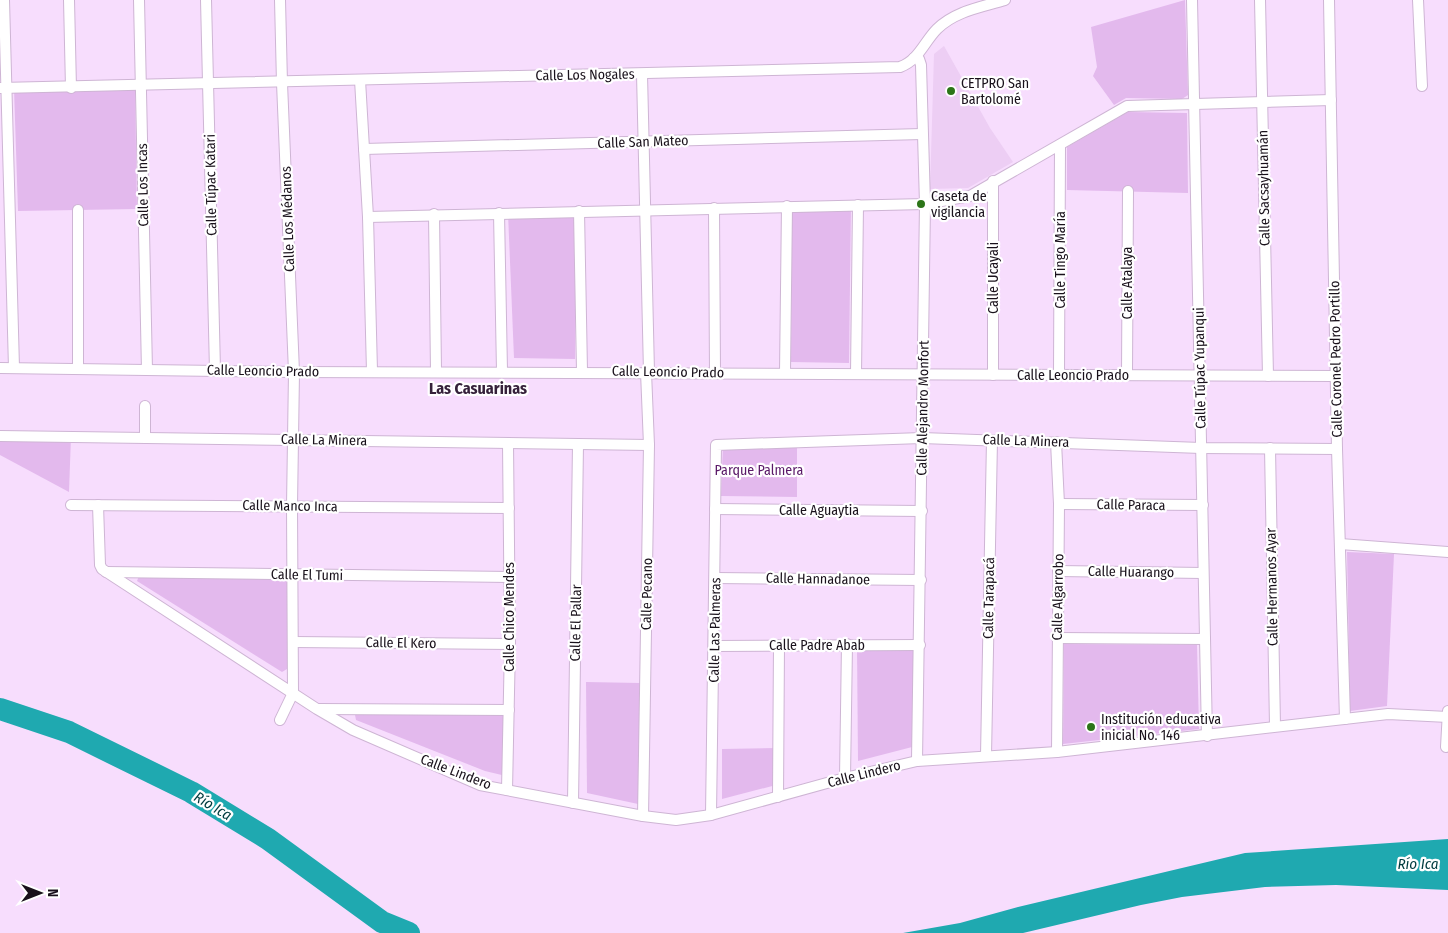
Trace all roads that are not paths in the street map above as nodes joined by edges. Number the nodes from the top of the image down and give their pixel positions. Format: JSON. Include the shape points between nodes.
{"nodes":[{"id":1,"x":4,"y":0,"type":"edge"},
{"id":2,"x":69,"y":0,"type":"edge"},
{"id":3,"x":139,"y":0,"type":"edge"},
{"id":4,"x":206,"y":0,"type":"edge"},
{"id":5,"x":280,"y":0,"type":"edge"},
{"id":6,"x":1005,"y":0,"type":"edge"},
{"id":7,"x":1192,"y":0,"type":"edge"},
{"id":8,"x":1260,"y":0,"type":"edge"},
{"id":9,"x":1329,"y":0,"type":"edge"},
{"id":10,"x":1418,"y":0,"type":"edge"},
{"id":11,"x":914,"y":58,"type":"junction"},
{"id":12,"x":642,"y":74,"type":"junction"},
{"id":13,"x":360,"y":80,"type":"junction"},
{"id":14,"x":282,"y":82,"type":"junction"},
{"id":15,"x":209,"y":84,"type":"junction"},
{"id":16,"x":141,"y":86,"type":"junction"},
{"id":17,"x":1422,"y":86,"type":"dead end"},
{"id":18,"x":4,"y":88,"type":"edge"},
{"id":19,"x":71,"y":88,"type":"junction"},
{"id":20,"x":1331,"y":100,"type":"junction"},
{"id":21,"x":1262,"y":103,"type":"junction"},
{"id":22,"x":1194,"y":105,"type":"junction"},
{"id":23,"x":922,"y":134,"type":"junction"},
{"id":24,"x":644,"y":142,"type":"junction"},
{"id":25,"x":1060,"y":144,"type":"junction"},
{"id":26,"x":364,"y":149,"type":"junction"},
{"id":27,"x":993,"y":181,"type":"junction"},
{"id":28,"x":1128,"y":191,"type":"dead end"},
{"id":29,"x":925,"y":204,"type":"junction"},
{"id":30,"x":858,"y":205,"type":"junction"},
{"id":31,"x":787,"y":206,"type":"junction"},
{"id":32,"x":714,"y":208,"type":"junction"},
{"id":33,"x":646,"y":209,"type":"junction"},
{"id":34,"x":78,"y":210,"type":"dead end"},
{"id":35,"x":579,"y":210,"type":"junction"},
{"id":36,"x":500,"y":213,"type":"junction"},
{"id":37,"x":434,"y":214,"type":"junction"},
{"id":38,"x":368,"y":217,"type":"junction"},
{"id":39,"x":0,"y":368,"type":"edge"},
{"id":40,"x":14,"y":368,"type":"junction"},
{"id":41,"x":78,"y":369,"type":"junction"},
{"id":42,"x":147,"y":370,"type":"junction"},
{"id":43,"x":215,"y":370,"type":"junction"},
{"id":44,"x":436,"y":371,"type":"junction"},
{"id":45,"x":502,"y":371,"type":"junction"},
{"id":46,"x":582,"y":371,"type":"junction"},
{"id":47,"x":294,"y":372,"type":"junction"},
{"id":48,"x":372,"y":372,"type":"junction"},
{"id":49,"x":648,"y":372,"type":"junction"},
{"id":50,"x":715,"y":373,"type":"junction"},
{"id":51,"x":785,"y":373,"type":"junction"},
{"id":52,"x":856,"y":374,"type":"junction"},
{"id":53,"x":924,"y":374,"type":"junction"},
{"id":54,"x":993,"y":375,"type":"junction"},
{"id":55,"x":1059,"y":375,"type":"junction"},
{"id":56,"x":1127,"y":375,"type":"junction"},
{"id":57,"x":1200,"y":375,"type":"junction"},
{"id":58,"x":1268,"y":376,"type":"junction"},
{"id":59,"x":1336,"y":376,"type":"junction"},
{"id":60,"x":145,"y":406,"type":"dead end"},
{"id":61,"x":0,"y":436,"type":"edge"},
{"id":62,"x":145,"y":438,"type":"junction"},
{"id":63,"x":922,"y":438,"type":"junction"},
{"id":64,"x":293,"y":439,"type":"junction"},
{"id":65,"x":992,"y":440,"type":"junction"},
{"id":66,"x":1056,"y":442,"type":"junction"},
{"id":67,"x":508,"y":443,"type":"junction"},
{"id":68,"x":578,"y":444,"type":"junction"},
{"id":69,"x":649,"y":445,"type":"junction"},
{"id":70,"x":716,"y":445,"type":"joint"},
{"id":71,"x":1201,"y":448,"type":"junction"},
{"id":72,"x":1270,"y":448,"type":"junction"},
{"id":73,"x":1337,"y":449,"type":"junction"},
{"id":74,"x":1058,"y":504,"type":"junction"},
{"id":75,"x":71,"y":505,"type":"dead end"},
{"id":76,"x":98,"y":505,"type":"junction"},
{"id":77,"x":1202,"y":505,"type":"junction"},
{"id":78,"x":292,"y":506,"type":"junction"},
{"id":79,"x":509,"y":508,"type":"junction"},
{"id":80,"x":715,"y":509,"type":"junction"},
{"id":81,"x":922,"y":511,"type":"junction"},
{"id":82,"x":1340,"y":544,"type":"junction"},
{"id":83,"x":1448,"y":552,"type":"edge"},
{"id":84,"x":1058,"y":571,"type":"junction"},
{"id":85,"x":105,"y":572,"type":"junction"},
{"id":86,"x":1203,"y":573,"type":"junction"},
{"id":87,"x":292,"y":575,"type":"junction"},
{"id":88,"x":510,"y":577,"type":"junction"},
{"id":89,"x":715,"y":578,"type":"junction"},
{"id":90,"x":921,"y":580,"type":"junction"},
{"id":91,"x":1057,"y":638,"type":"junction"},
{"id":92,"x":1205,"y":639,"type":"junction"},
{"id":93,"x":293,"y":642,"type":"junction"},
{"id":94,"x":510,"y":644,"type":"junction"},
{"id":95,"x":847,"y":644,"type":"junction"},
{"id":96,"x":779,"y":645,"type":"junction"},
{"id":97,"x":920,"y":645,"type":"junction"},
{"id":98,"x":715,"y":646,"type":"junction"},
{"id":99,"x":293,"y":693,"type":"junction"},
{"id":100,"x":317,"y":709,"type":"junction"},
{"id":101,"x":509,"y":710,"type":"junction"},
{"id":102,"x":1448,"y":711,"type":"edge"},
{"id":103,"x":1448,"y":717,"type":"edge"},
{"id":104,"x":1345,"y":719,"type":"junction"},
{"id":105,"x":280,"y":720,"type":"dead end"},
{"id":106,"x":1275,"y":726,"type":"junction"},
{"id":107,"x":1208,"y":736,"type":"junction"},
{"id":108,"x":1446,"y":747,"type":"dead end"},
{"id":109,"x":1057,"y":752,"type":"junction"},
{"id":110,"x":986,"y":756,"type":"junction"},
{"id":111,"x":916,"y":761,"type":"junction"},
{"id":112,"x":845,"y":778,"type":"junction"},
{"id":113,"x":507,"y":790,"type":"junction"},
{"id":114,"x":778,"y":797,"type":"junction"},
{"id":115,"x":573,"y":802,"type":"junction"},
{"id":116,"x":711,"y":815,"type":"junction"},
{"id":117,"x":644,"y":816,"type":"junction"}],
"edges":[{"from":1,"to":18,"type":"street"},
{"from":2,"to":19,"type":"street"},
{"from":3,"to":16,"type":"street","name":"Calle Los Incas"},
{"from":4,"to":15,"type":"street","name":"Calle Túpac Katari"},
{"from":5,"to":14,"type":"street","name":"Calle Los Médanos"},
{"from":6,"to":11,"type":"street","via":[[957,15],[937,29]]},
{"from":7,"to":22,"type":"street","name":"Calle Túpac Yupanqui"},
{"from":8,"to":21,"type":"street","name":"Calle Sacsayhuamán"},
{"from":9,"to":20,"type":"street","name":"Calle Coronel Pedro Portillo"},
{"from":10,"to":17,"type":"street"},
{"from":11,"to":12,"type":"street","name":"Calle Los Nogales","via":[[900,66]]},
{"from":11,"to":23,"type":"street","name":"Calle Alejandro Monfort","via":[[919,59],[921,65]]},
{"from":12,"to":13,"type":"street","name":"Calle Los Nogales"},
{"from":12,"to":24,"type":"street","name":"Calle Pecano"},
{"from":13,"to":14,"type":"street","name":"Calle Los Nogales"},
{"from":13,"to":26,"type":"street"},
{"from":14,"to":15,"type":"street","name":"Calle Los Nogales"},
{"from":14,"to":47,"type":"street","name":"Calle Los Médanos"},
{"from":15,"to":16,"type":"street","name":"Calle Los Nogales"},
{"from":15,"to":43,"type":"street","name":"Calle Túpac Katari"},
{"from":16,"to":19,"type":"street","name":"Calle Los Nogales"},
{"from":16,"to":42,"type":"street","name":"Calle Los Incas"},
{"from":18,"to":19,"type":"street","name":"Calle Los Nogales"},
{"from":18,"to":40,"type":"street"},
{"from":20,"to":21,"type":"street"},
{"from":20,"to":59,"type":"street","name":"Calle Coronel Pedro Portillo"},
{"from":21,"to":22,"type":"street"},
{"from":21,"to":58,"type":"street","name":"Calle Sacsayhuamán"},
{"from":22,"to":25,"type":"street","via":[[1127,106]]},
{"from":22,"to":57,"type":"street","name":"Calle Túpac Yupanqui"},
{"from":23,"to":24,"type":"street","name":"Calle San Mateo"},
{"from":23,"to":29,"type":"street","name":"Calle Alejandro Monfort"},
{"from":24,"to":26,"type":"street","name":"Calle San Mateo"},
{"from":24,"to":33,"type":"street","name":"Calle Pecano"},
{"from":25,"to":27,"type":"street"},
{"from":25,"to":55,"type":"street","name":"Calle Tingo María"},
{"from":26,"to":38,"type":"street"},
{"from":27,"to":29,"type":"street","via":[[970,196]]},
{"from":27,"to":54,"type":"street","name":"Calle Ucayali"},
{"from":28,"to":56,"type":"street","name":"Calle Atalaya"},
{"from":29,"to":30,"type":"street"},
{"from":29,"to":53,"type":"street","name":"Calle Alejandro Monfort"},
{"from":30,"to":31,"type":"street"},
{"from":30,"to":52,"type":"street"},
{"from":31,"to":32,"type":"street"},
{"from":31,"to":51,"type":"street"},
{"from":32,"to":33,"type":"street"},
{"from":32,"to":50,"type":"street"},
{"from":33,"to":35,"type":"street"},
{"from":33,"to":49,"type":"street","name":"Calle Pecano"},
{"from":34,"to":41,"type":"street"},
{"from":35,"to":36,"type":"street"},
{"from":35,"to":46,"type":"street"},
{"from":36,"to":37,"type":"street"},
{"from":36,"to":45,"type":"street"},
{"from":37,"to":38,"type":"street"},
{"from":37,"to":44,"type":"street"},
{"from":38,"to":48,"type":"street"},
{"from":39,"to":40,"type":"street","name":"Calle Leoncio Prado"},
{"from":40,"to":41,"type":"street","name":"Calle Leoncio Prado"},
{"from":41,"to":42,"type":"street","name":"Calle Leoncio Prado"},
{"from":42,"to":43,"type":"street","name":"Calle Leoncio Prado"},
{"from":43,"to":47,"type":"street","name":"Calle Leoncio Prado"},
{"from":44,"to":45,"type":"street","name":"Calle Leoncio Prado"},
{"from":44,"to":48,"type":"street","name":"Calle Leoncio Prado"},
{"from":45,"to":46,"type":"street","name":"Calle Leoncio Prado"},
{"from":46,"to":49,"type":"street","name":"Calle Leoncio Prado"},
{"from":47,"to":48,"type":"street","name":"Calle Leoncio Prado"},
{"from":47,"to":64,"type":"street","name":"Calle Los Médanos"},
{"from":49,"to":50,"type":"street","name":"Calle Leoncio Prado"},
{"from":49,"to":69,"type":"street","name":"Calle Pecano"},
{"from":50,"to":51,"type":"street","name":"Calle Leoncio Prado"},
{"from":51,"to":52,"type":"street","name":"Calle Leoncio Prado"},
{"from":52,"to":53,"type":"street","name":"Calle Leoncio Prado"},
{"from":53,"to":54,"type":"street","name":"Calle Leoncio Prado"},
{"from":53,"to":63,"type":"street","name":"Calle Alejandro Monfort"},
{"from":54,"to":55,"type":"street","name":"Calle Leoncio Prado"},
{"from":55,"to":56,"type":"street","name":"Calle Leoncio Prado"},
{"from":56,"to":57,"type":"street","name":"Calle Leoncio Prado"},
{"from":57,"to":58,"type":"street","name":"Calle Leoncio Prado"},
{"from":57,"to":71,"type":"street","name":"Calle Túpac Yupanqui"},
{"from":58,"to":59,"type":"street","name":"Calle Leoncio Prado"},
{"from":59,"to":73,"type":"street","name":"Calle Coronel Pedro Portillo"},
{"from":60,"to":62,"type":"street"},
{"from":61,"to":62,"type":"street","name":"Calle La Minera"},
{"from":62,"to":64,"type":"street","name":"Calle La Minera"},
{"from":63,"to":65,"type":"street","name":"Calle La Minera"},
{"from":63,"to":70,"type":"street","name":"Calle La Minera"},
{"from":63,"to":81,"type":"street","name":"Calle Alejandro Monfort"},
{"from":64,"to":67,"type":"street","name":"Calle La Minera"},
{"from":64,"to":78,"type":"street","name":"Calle Los Médanos"},
{"from":65,"to":66,"type":"street","name":"Calle La Minera"},
{"from":65,"to":110,"type":"street","name":"Calle Tarapacá"},
{"from":66,"to":71,"type":"street","name":"Calle La Minera"},
{"from":66,"to":74,"type":"street","name":"Calle Algarrobo"},
{"from":67,"to":68,"type":"street","name":"Calle La Minera"},
{"from":67,"to":79,"type":"street","name":"Calle Chico Mendes"},
{"from":68,"to":69,"type":"street","name":"Calle La Minera"},
{"from":68,"to":115,"type":"street","name":"Calle El Pallar"},
{"from":69,"to":117,"type":"street","name":"Calle Pecano"},
{"from":70,"to":80,"type":"street","name":"Calle Las Palmeras"},
{"from":71,"to":72,"type":"street","name":"Calle La Minera"},
{"from":71,"to":77,"type":"street","name":"Calle Túpac Yupanqui"},
{"from":72,"to":73,"type":"street","name":"Calle La Minera"},
{"from":72,"to":106,"type":"street","name":"Calle Hermanos Ayar"},
{"from":73,"to":82,"type":"street","name":"Calle Coronel Pedro Portillo"},
{"from":74,"to":77,"type":"street","name":"Calle Paraca"},
{"from":74,"to":84,"type":"street","name":"Calle Algarrobo"},
{"from":75,"to":76,"type":"street","name":"Calle Manco Inca"},
{"from":76,"to":78,"type":"street","name":"Calle Manco Inca"},
{"from":76,"to":85,"type":"street","via":[[100,565]]},
{"from":77,"to":86,"type":"street","name":"Calle Túpac Yupanqui"},
{"from":78,"to":79,"type":"street","name":"Calle Manco Inca"},
{"from":78,"to":87,"type":"street","name":"Calle Los Médanos"},
{"from":79,"to":88,"type":"street","name":"Calle Chico Mendes"},
{"from":80,"to":81,"type":"street","name":"Calle Aguaytia"},
{"from":80,"to":89,"type":"street","name":"Calle Las Palmeras"},
{"from":81,"to":90,"type":"street","name":"Calle Alejandro Monfort"},
{"from":82,"to":83,"type":"street"},
{"from":82,"to":104,"type":"street","name":"Calle Coronel Pedro Portillo"},
{"from":84,"to":86,"type":"street","name":"Calle Huarango"},
{"from":84,"to":91,"type":"street","name":"Calle Algarrobo"},
{"from":85,"to":87,"type":"street","name":"Calle El Tumi"},
{"from":85,"to":99,"type":"street","name":"Calle Lindero"},
{"from":86,"to":92,"type":"street","name":"Calle Túpac Yupanqui"},
{"from":87,"to":88,"type":"street","name":"Calle El Tumi"},
{"from":87,"to":93,"type":"street","name":"Calle Los Médanos"},
{"from":88,"to":94,"type":"street","name":"Calle Chico Mendes"},
{"from":89,"to":90,"type":"street","name":"Calle Hannadanoe"},
{"from":89,"to":98,"type":"street","name":"Calle Las Palmeras"},
{"from":90,"to":97,"type":"street","name":"Calle Alejandro Monfort"},
{"from":91,"to":92,"type":"street"},
{"from":91,"to":109,"type":"street","name":"Calle Algarrobo"},
{"from":92,"to":107,"type":"street","name":"Calle Túpac Yupanqui"},
{"from":93,"to":94,"type":"street","name":"Calle El Kero"},
{"from":93,"to":99,"type":"street","name":"Calle Los Médanos"},
{"from":94,"to":101,"type":"street","name":"Calle Chico Mendes"},
{"from":95,"to":96,"type":"street","name":"Calle Padre Abab"},
{"from":95,"to":97,"type":"street","name":"Calle Padre Abab"},
{"from":95,"to":112,"type":"street"},
{"from":96,"to":98,"type":"street","name":"Calle Padre Abab"},
{"from":96,"to":114,"type":"street"},
{"from":97,"to":111,"type":"street","name":"Calle Alejandro Monfort"},
{"from":98,"to":116,"type":"street","name":"Calle Las Palmeras"},
{"from":99,"to":100,"type":"street","name":"Calle Lindero"},
{"from":99,"to":105,"type":"street"},
{"from":100,"to":101,"type":"street"},
{"from":100,"to":113,"type":"street","name":"Calle Lindero","via":[[353,730],[462,777]]},
{"from":101,"to":113,"type":"street","name":"Calle Chico Mendes"},
{"from":102,"to":103,"type":"street"},
{"from":103,"to":104,"type":"street","name":"Calle Lindero","via":[[1388,714]]},
{"from":103,"to":108,"type":"street"},
{"from":104,"to":106,"type":"street","name":"Calle Lindero"},
{"from":106,"to":107,"type":"street","name":"Calle Lindero"},
{"from":107,"to":109,"type":"street","name":"Calle Lindero"},
{"from":109,"to":110,"type":"street","name":"Calle Lindero"},
{"from":110,"to":111,"type":"street","name":"Calle Lindero"},
{"from":111,"to":112,"type":"street","name":"Calle Lindero"},
{"from":112,"to":114,"type":"street","name":"Calle Lindero"},
{"from":113,"to":115,"type":"street","name":"Calle Lindero"},
{"from":114,"to":116,"type":"street","name":"Calle Lindero"},
{"from":115,"to":117,"type":"street","name":"Calle Lindero"},
{"from":116,"to":117,"type":"street","name":"Calle Lindero","via":[[679,820]]}]}
